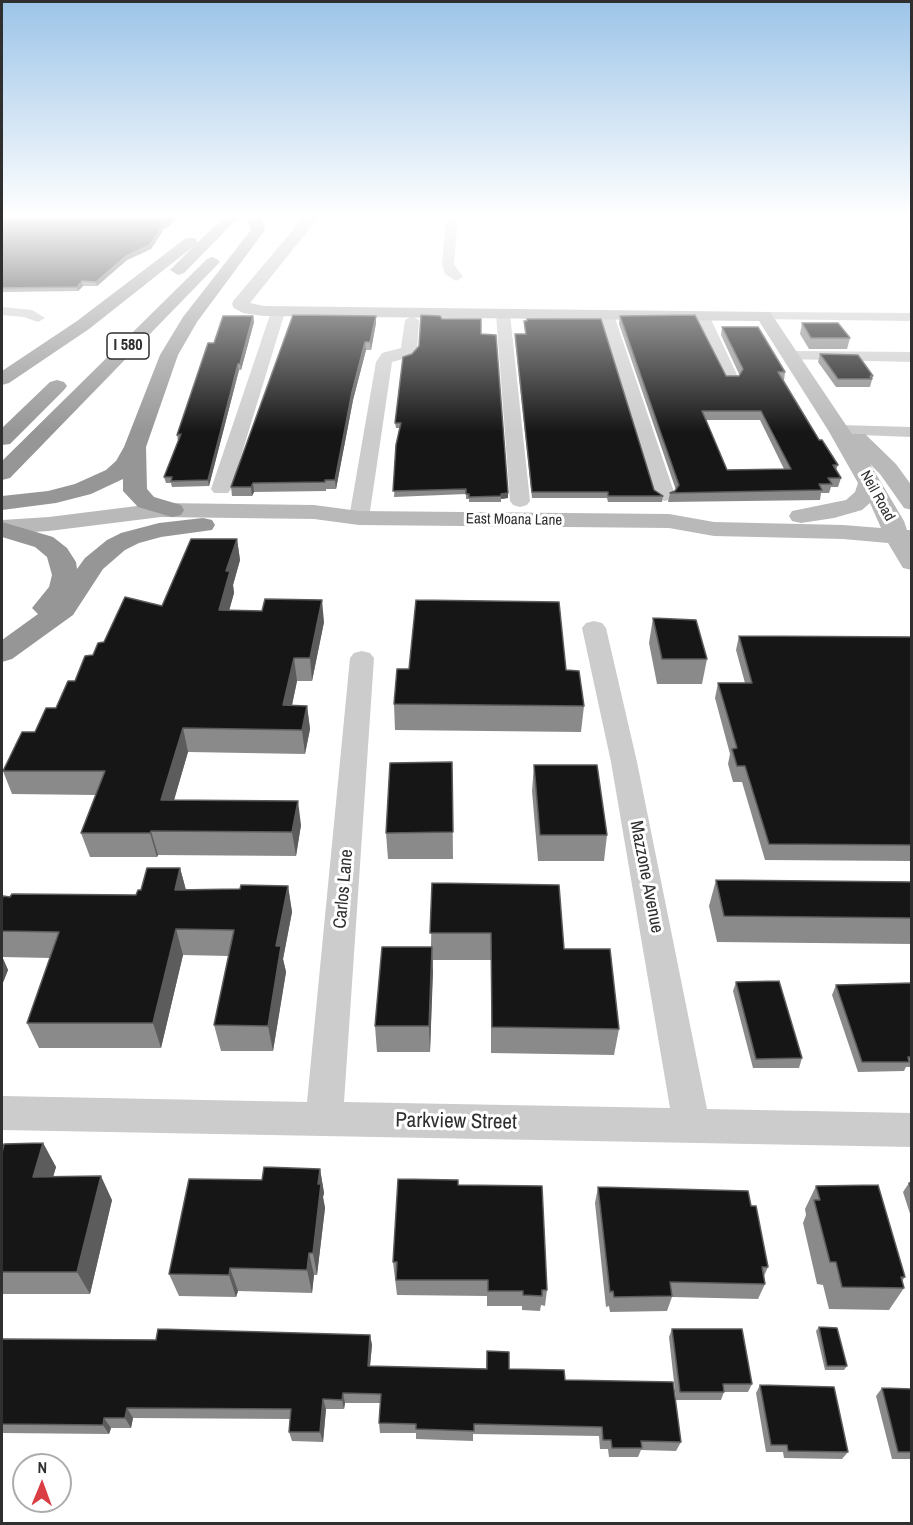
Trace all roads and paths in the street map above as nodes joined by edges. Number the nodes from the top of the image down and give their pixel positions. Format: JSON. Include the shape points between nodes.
{"nodes":[{"id":1,"x":129,"y":289,"type":"edge"},
{"id":2,"x":184,"y":289,"type":"edge"},
{"id":3,"x":213,"y":289,"type":"edge"},
{"id":4,"x":250,"y":289,"type":"edge"},
{"id":5,"x":2,"y":311,"type":"edge"},
{"id":6,"x":278,"y":312,"type":"junction"},
{"id":7,"x":503,"y":314,"type":"junction"},
{"id":8,"x":607,"y":315,"type":"junction"},
{"id":9,"x":702,"y":315,"type":"junction"},
{"id":10,"x":764,"y":316,"type":"junction"},
{"id":11,"x":912,"y":317,"type":"edge"},
{"id":12,"x":38,"y":318,"type":"dead end"},
{"id":13,"x":412,"y":320,"type":"dead end"},
{"id":14,"x":792,"y":356,"type":"junction"},
{"id":15,"x":912,"y":357,"type":"edge"},
{"id":16,"x":71,"y":372,"type":"dead end"},
{"id":17,"x":2,"y":379,"type":"edge"},
{"id":18,"x":731,"y":379,"type":"edge"},
{"id":19,"x":839,"y":430,"type":"junction"},
{"id":20,"x":912,"y":432,"type":"edge"},
{"id":21,"x":2,"y":439,"type":"edge"},
{"id":22,"x":135,"y":447,"type":"junction"},
{"id":23,"x":2,"y":473,"type":"edge"},
{"id":24,"x":870,"y":483,"type":"junction"},
{"id":25,"x":221,"y":489,"type":"dead end"},
{"id":26,"x":665,"y":495,"type":"edge"},
{"id":27,"x":910,"y":499,"type":"edge"},
{"id":28,"x":520,"y":501,"type":"dead end"},
{"id":29,"x":2,"y":503,"type":"edge"},
{"id":30,"x":172,"y":510,"type":"junction"},
{"id":31,"x":801,"y":516,"type":"junction"},
{"id":32,"x":95,"y":518,"type":"junction"},
{"id":33,"x":359,"y":518,"type":"junction"},
{"id":34,"x":669,"y":521,"type":"junction"},
{"id":35,"x":203,"y":525,"type":"junction"},
{"id":36,"x":2,"y":528,"type":"edge"},
{"id":37,"x":714,"y":529,"type":"junction"},
{"id":38,"x":903,"y":529,"type":"edge"},
{"id":39,"x":912,"y":562,"type":"edge"},
{"id":40,"x":912,"y":573,"type":"edge"},
{"id":41,"x":594,"y":628,"type":"dead end"},
{"id":42,"x":2,"y":652,"type":"edge"},
{"id":43,"x":362,"y":658,"type":"dead end"},
{"id":44,"x":2,"y":1113,"type":"edge"},
{"id":45,"x":324,"y":1119,"type":"junction"},
{"id":46,"x":692,"y":1126,"type":"junction"},
{"id":47,"x":912,"y":1130,"type":"edge"}],
"edges":[{"from":1,"to":17,"type":"highway"},
{"from":2,"to":23,"type":"highway","number":"I 580"},
{"from":3,"to":22,"type":"highway","via":[[169,355]]},
{"from":4,"to":6,"type":"street","via":[[240,304],[249,309]]},
{"from":5,"to":12,"type":"street"},
{"from":6,"to":7,"type":"street"},
{"from":6,"to":25,"type":"street"},
{"from":7,"to":8,"type":"street"},
{"from":7,"to":28,"type":"street"},
{"from":8,"to":9,"type":"street"},
{"from":8,"to":26,"type":"street"},
{"from":9,"to":10,"type":"street"},
{"from":9,"to":18,"type":"street"},
{"from":10,"to":11,"type":"street"},
{"from":10,"to":14,"type":"street","name":"Neil Road"},
{"from":13,"to":33,"type":"street","via":[[410,349],[405,354],[387,356],[384,362]]},
{"from":14,"to":15,"type":"street"},
{"from":14,"to":19,"type":"street","name":"Neil Road"},
{"from":16,"to":21,"type":"highway"},
{"from":19,"to":20,"type":"street"},
{"from":19,"to":24,"type":"street","name":"Neil Road"},
{"from":19,"to":27,"type":"street","name":"Neil Road","via":[[862,442]]},
{"from":22,"to":29,"type":"highway","via":[[125,465],[100,482],[48,498]]},
{"from":22,"to":30,"type":"highway","via":[[135,490],[146,502]]},
{"from":24,"to":31,"type":"street","via":[[854,506]]},
{"from":24,"to":38,"type":"street","name":"Neil Road"},
{"from":29,"to":32,"type":"street","name":"East Moana Lane"},
{"from":30,"to":32,"type":"street","name":"East Moana Lane"},
{"from":30,"to":33,"type":"street","name":"East Moana Lane","via":[[314,512]]},
{"from":31,"to":34,"type":"street","name":"East Moana Lane","via":[[708,516]]},
{"from":31,"to":38,"type":"street","name":"East Moana Lane"},
{"from":32,"to":35,"type":"street","name":"East Moana Lane"},
{"from":32,"to":36,"type":"street","name":"East Moana Lane"},
{"from":33,"to":34,"type":"street","name":"East Moana Lane"},
{"from":33,"to":35,"type":"street","name":"East Moana Lane","via":[[315,525]]},
{"from":34,"to":37,"type":"street","name":"East Moana Lane"},
{"from":35,"to":42,"type":"highway","via":[[159,530],[117,545],[94,564],[63,609]]},
{"from":36,"to":42,"type":"highway","via":[[53,547],[63,562],[64,575],[62,588],[51,602]]},
{"from":37,"to":38,"type":"street","name":"East Moana Lane"},
{"from":37,"to":40,"type":"street","via":[[875,550],[893,557]]},
{"from":38,"to":39,"type":"street","name":"Neil Road"},
{"from":41,"to":46,"type":"street","name":"Mazzone Avenue","via":[[624,762]]},
{"from":43,"to":45,"type":"street","name":"Carlos Lane"},
{"from":44,"to":45,"type":"street","name":"Parkview Street"},
{"from":45,"to":46,"type":"street","name":"Parkview Street"},
{"from":46,"to":47,"type":"street","name":"Parkview Street"}]}
